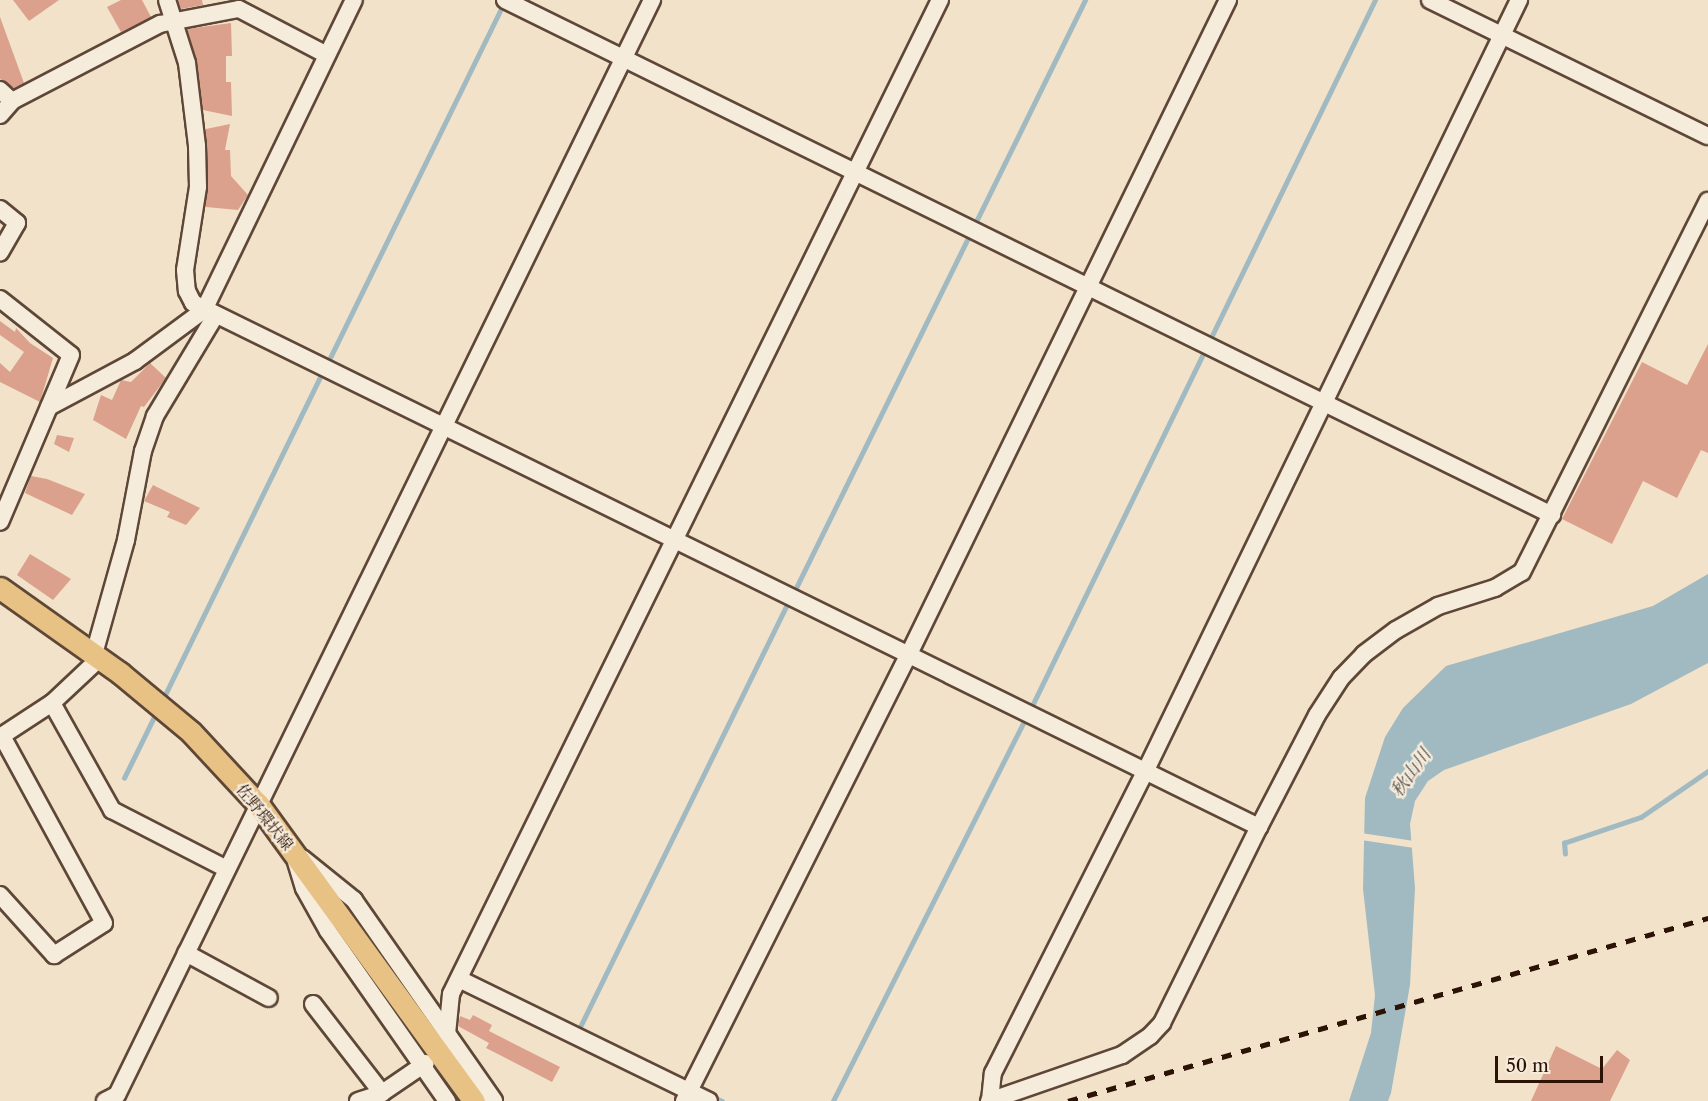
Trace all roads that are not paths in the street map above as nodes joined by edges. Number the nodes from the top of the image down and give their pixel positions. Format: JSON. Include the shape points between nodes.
{"nodes":[{"id":1,"x":167,"y":0,"type":"edge"},
{"id":2,"x":354,"y":0,"type":"edge"},
{"id":3,"x":505,"y":0,"type":"edge"},
{"id":4,"x":652,"y":0,"type":"edge"},
{"id":5,"x":940,"y":0,"type":"edge"},
{"id":6,"x":1228,"y":0,"type":"edge"},
{"id":7,"x":1430,"y":0,"type":"edge"},
{"id":8,"x":1519,"y":0,"type":"edge"},
{"id":9,"x":172,"y":21,"type":"junction"},
{"id":10,"x":1502,"y":35,"type":"junction"},
{"id":11,"x":327,"y":55,"type":"junction"},
{"id":12,"x":624,"y":58,"type":"junction"},
{"id":13,"x":6,"y":95,"type":"edge"},
{"id":14,"x":0,"y":115,"type":"edge"},
{"id":15,"x":1708,"y":136,"type":"edge"},
{"id":16,"x":856,"y":171,"type":"junction"},
{"id":17,"x":1708,"y":201,"type":"edge"},
{"id":18,"x":0,"y":208,"type":"edge"},
{"id":19,"x":0,"y":253,"type":"edge"},
{"id":20,"x":1087,"y":284,"type":"junction"},
{"id":21,"x":0,"y":299,"type":"edge"},
{"id":22,"x":210,"y":313,"type":"junction"},
{"id":23,"x":1324,"y":403,"type":"junction"},
{"id":24,"x":49,"y":407,"type":"junction"},
{"id":25,"x":443,"y":426,"type":"junction"},
{"id":26,"x":1552,"y":515,"type":"junction"},
{"id":27,"x":0,"y":522,"type":"edge"},
{"id":28,"x":676,"y":540,"type":"junction"},
{"id":29,"x":0,"y":588,"type":"edge"},
{"id":30,"x":97,"y":656,"type":"junction"},
{"id":31,"x":908,"y":656,"type":"junction"},
{"id":32,"x":52,"y":703,"type":"junction"},
{"id":33,"x":1,"y":737,"type":"edge"},
{"id":34,"x":1145,"y":772,"type":"junction"},
{"id":35,"x":258,"y":804,"type":"junction"},
{"id":36,"x":1259,"y":826,"type":"junction"},
{"id":37,"x":294,"y":852,"type":"junction"},
{"id":38,"x":227,"y":869,"type":"junction"},
{"id":39,"x":0,"y":895,"type":"edge"},
{"id":40,"x":186,"y":953,"type":"junction"},
{"id":41,"x":459,"y":979,"type":"junction"},
{"id":42,"x":269,"y":998,"type":"dead end"},
{"id":43,"x":313,"y":1004,"type":"dead end"},
{"id":44,"x":448,"y":1040,"type":"junction"},
{"id":45,"x":424,"y":1065,"type":"junction"},
{"id":46,"x":382,"y":1093,"type":"junction"},
{"id":47,"x":469,"y":1094,"type":"edge"},
{"id":48,"x":686,"y":1096,"type":"edge"},
{"id":49,"x":117,"y":1099,"type":"edge"},
{"id":50,"x":358,"y":1101,"type":"edge"},
{"id":51,"x":447,"y":1101,"type":"edge"},
{"id":52,"x":494,"y":1101,"type":"edge"},
{"id":53,"x":709,"y":1101,"type":"edge"},
{"id":54,"x":990,"y":1101,"type":"edge"}],
"edges":[{"from":1,"to":9,"type":"street"},
{"from":2,"to":11,"type":"street"},
{"from":3,"to":12,"type":"street"},
{"from":4,"to":12,"type":"street"},
{"from":5,"to":16,"type":"street"},
{"from":6,"to":20,"type":"street"},
{"from":7,"to":10,"type":"street"},
{"from":8,"to":10,"type":"street"},
{"from":9,"to":11,"type":"street","via":[[239,9]]},
{"from":9,"to":13,"type":"street"},
{"from":9,"to":22,"type":"street","via":[[187,63],[198,147],[187,291],[193,303]]},
{"from":10,"to":15,"type":"street"},
{"from":10,"to":23,"type":"street"},
{"from":11,"to":22,"type":"street"},
{"from":12,"to":16,"type":"street"},
{"from":12,"to":25,"type":"street"},
{"from":13,"to":14,"type":"street"},
{"from":16,"to":20,"type":"street"},
{"from":16,"to":28,"type":"street"},
{"from":17,"to":26,"type":"street"},
{"from":18,"to":19,"type":"street","via":[[16,223]]},
{"from":20,"to":23,"type":"street"},
{"from":20,"to":31,"type":"street"},
{"from":21,"to":24,"type":"street","via":[[71,355]]},
{"from":22,"to":24,"type":"street","via":[[135,362]]},
{"from":22,"to":25,"type":"street"},
{"from":22,"to":30,"type":"street","via":[[155,416],[143,451]]},
{"from":23,"to":26,"type":"street"},
{"from":23,"to":34,"type":"street"},
{"from":24,"to":27,"type":"street"},
{"from":25,"to":28,"type":"street"},
{"from":25,"to":35,"type":"street"},
{"from":26,"to":36,"type":"street","via":[[1522,572],[1512,580],[1438,606],[1364,654],[1341,678]]},
{"from":28,"to":31,"type":"street"},
{"from":28,"to":41,"type":"street"},
{"from":29,"to":30,"type":"main road","name":"佐野環状線"},
{"from":30,"to":32,"type":"street"},
{"from":30,"to":35,"type":"main road","name":"佐野環状線","via":[[191,732]]},
{"from":31,"to":34,"type":"street"},
{"from":31,"to":48,"type":"street"},
{"from":32,"to":33,"type":"street"},
{"from":32,"to":38,"type":"street","via":[[112,810]]},
{"from":33,"to":39,"type":"street","via":[[104,922],[54,955]]},
{"from":34,"to":36,"type":"street"},
{"from":34,"to":54,"type":"street","via":[[993,1073]]},
{"from":35,"to":37,"type":"main road","name":"佐野環状線"},
{"from":35,"to":38,"type":"street"},
{"from":36,"to":54,"type":"street","via":[[1162,1023],[1150,1036],[1122,1054]]},
{"from":37,"to":44,"type":"street","via":[[354,900]]},
{"from":37,"to":45,"type":"street","via":[[304,888],[328,931]]},
{"from":37,"to":47,"type":"main road","name":"佐野環状線"},
{"from":38,"to":40,"type":"street"},
{"from":40,"to":42,"type":"street"},
{"from":40,"to":49,"type":"street"},
{"from":41,"to":44,"type":"street","via":[[450,999]]},
{"from":41,"to":48,"type":"street"},
{"from":43,"to":46,"type":"street"},
{"from":44,"to":52,"type":"street"},
{"from":45,"to":46,"type":"street"},
{"from":45,"to":51,"type":"street"},
{"from":46,"to":50,"type":"street"},
{"from":48,"to":53,"type":"street"}]}
